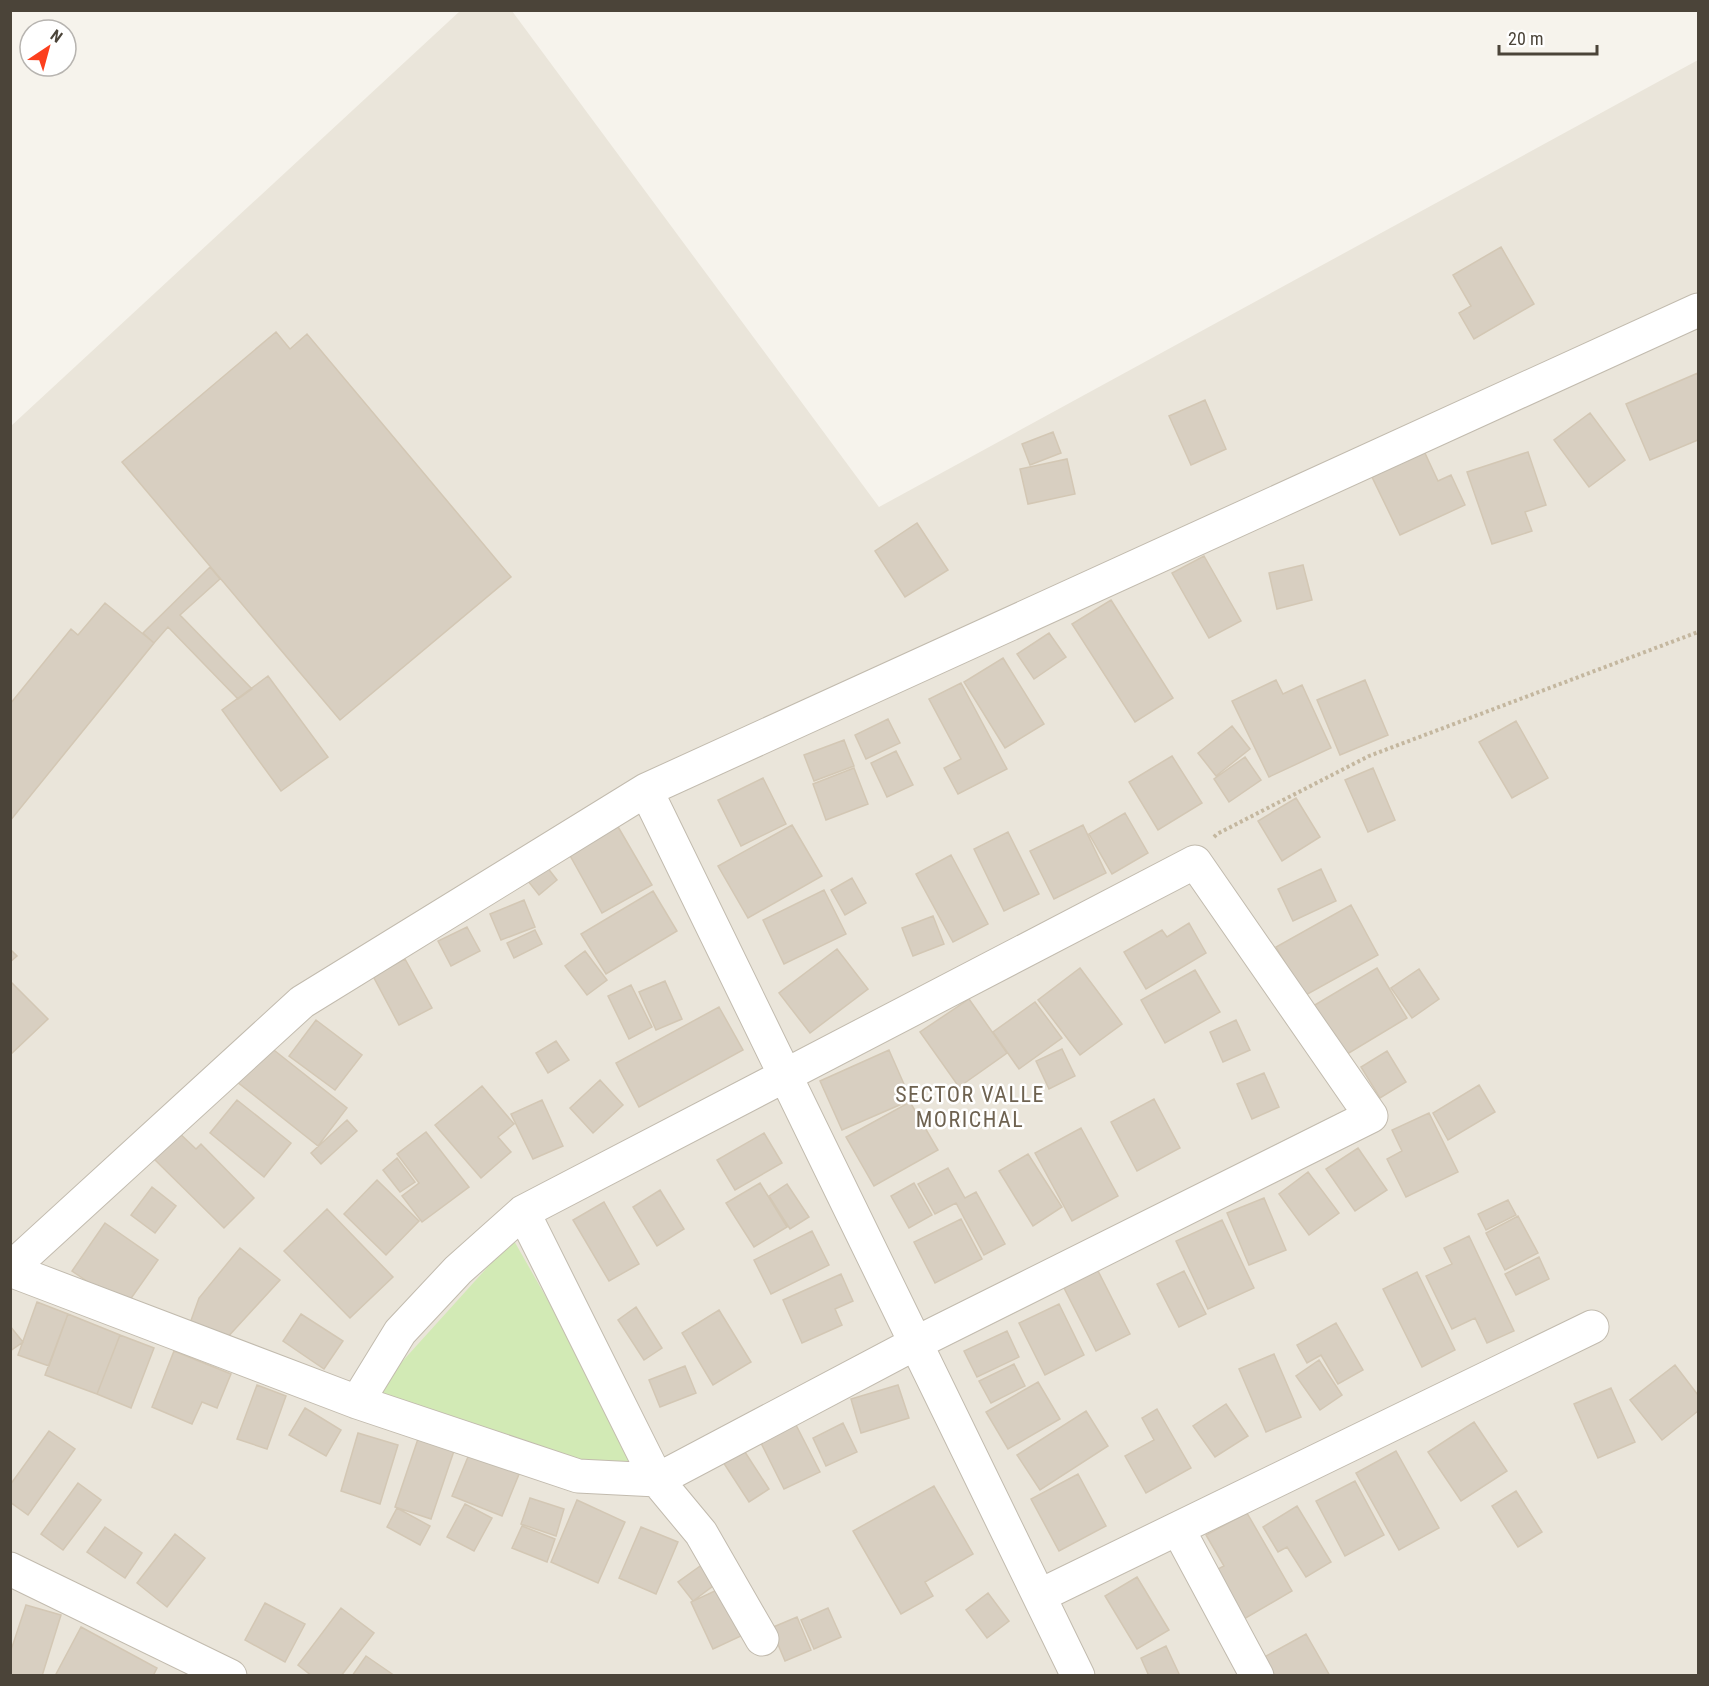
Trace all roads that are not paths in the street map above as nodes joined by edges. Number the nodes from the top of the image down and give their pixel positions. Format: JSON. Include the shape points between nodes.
{"nodes":[{"id":1,"x":1698,"y":310,"type":"edge"},
{"id":2,"x":646,"y":790,"type":"junction"},
{"id":3,"x":785,"y":1076,"type":"junction"},
{"id":4,"x":523,"y":1212,"type":"junction"},
{"id":5,"x":10,"y":1269,"type":"edge"},
{"id":6,"x":1592,"y":1327,"type":"dead end"},
{"id":7,"x":916,"y":1343,"type":"junction"},
{"id":8,"x":357,"y":1402,"type":"junction"},
{"id":9,"x":657,"y":1480,"type":"junction"},
{"id":10,"x":1178,"y":1529,"type":"junction"},
{"id":11,"x":10,"y":1569,"type":"edge"},
{"id":12,"x":1039,"y":1596,"type":"junction"},
{"id":13,"x":762,"y":1639,"type":"dead end"},
{"id":14,"x":230,"y":1676,"type":"edge"},
{"id":15,"x":1078,"y":1676,"type":"edge"},
{"id":16,"x":1257,"y":1676,"type":"edge"}],
"edges":[{"from":1,"to":2,"type":"street"},
{"from":2,"to":3,"type":"street"},
{"from":2,"to":5,"type":"street","via":[[302,1002]]},
{"from":3,"to":4,"type":"street"},
{"from":3,"to":7,"type":"street"},
{"from":3,"to":7,"type":"street","via":[[1195,862],[1371,1116]]},
{"from":4,"to":8,"type":"street","via":[[458,1270],[400,1332]]},
{"from":4,"to":9,"type":"street"},
{"from":5,"to":8,"type":"street"},
{"from":6,"to":10,"type":"street"},
{"from":7,"to":9,"type":"street"},
{"from":7,"to":12,"type":"street"},
{"from":8,"to":9,"type":"street","via":[[578,1476]]},
{"from":9,"to":13,"type":"street","via":[[701,1533]]},
{"from":10,"to":12,"type":"street"},
{"from":10,"to":16,"type":"street"},
{"from":11,"to":14,"type":"street"},
{"from":12,"to":15,"type":"street"}]}
